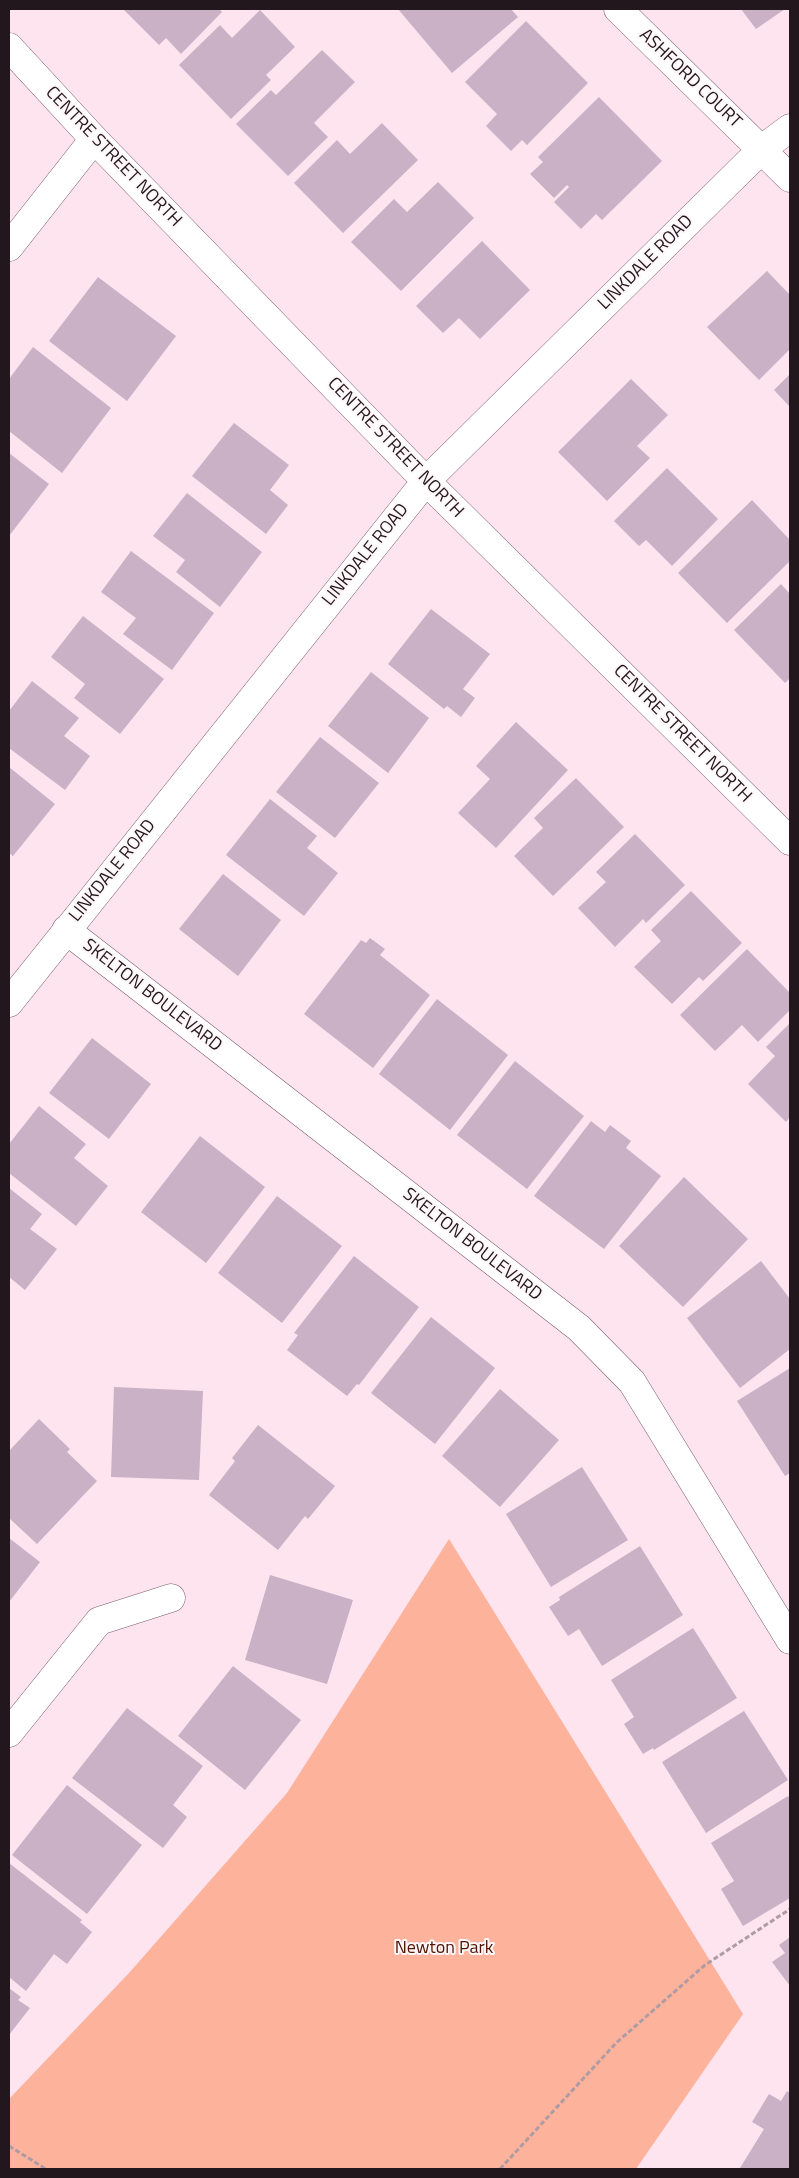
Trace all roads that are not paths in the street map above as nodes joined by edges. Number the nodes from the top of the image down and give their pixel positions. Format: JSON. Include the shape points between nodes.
{"nodes":[{"id":1,"x":618,"y":9,"type":"edge"},
{"id":2,"x":9,"y":47,"type":"edge"},
{"id":3,"x":790,"y":128,"type":"edge"},
{"id":4,"x":94,"y":139,"type":"junction"},
{"id":5,"x":762,"y":149,"type":"junction"},
{"id":6,"x":790,"y":178,"type":"edge"},
{"id":7,"x":9,"y":248,"type":"edge"},
{"id":8,"x":426,"y":481,"type":"junction"},
{"id":9,"x":790,"y":841,"type":"edge"},
{"id":10,"x":66,"y":930,"type":"junction"},
{"id":11,"x":9,"y":1002,"type":"edge"},
{"id":12,"x":171,"y":1598,"type":"dead end"},
{"id":13,"x":790,"y":1640,"type":"edge"},
{"id":14,"x":9,"y":1733,"type":"edge"}],
"edges":[{"from":1,"to":5,"type":"street","name":"ASHFORD COURT"},
{"from":2,"to":4,"type":"street","name":"CENTRE STREET NORTH"},
{"from":3,"to":5,"type":"street","name":"LINKDALE ROAD"},
{"from":4,"to":7,"type":"street"},
{"from":4,"to":8,"type":"street","name":"CENTRE STREET NORTH"},
{"from":5,"to":6,"type":"street","name":"ASHFORD COURT"},
{"from":5,"to":8,"type":"street","name":"LINKDALE ROAD"},
{"from":8,"to":9,"type":"street","name":"CENTRE STREET NORTH"},
{"from":8,"to":10,"type":"street","name":"LINKDALE ROAD"},
{"from":10,"to":11,"type":"street","name":"LINKDALE ROAD"},
{"from":10,"to":13,"type":"street","name":"SKELTON BOULEVARD","via":[[579,1328],[632,1382]]},
{"from":12,"to":14,"type":"street","via":[[99,1620]]}]}
